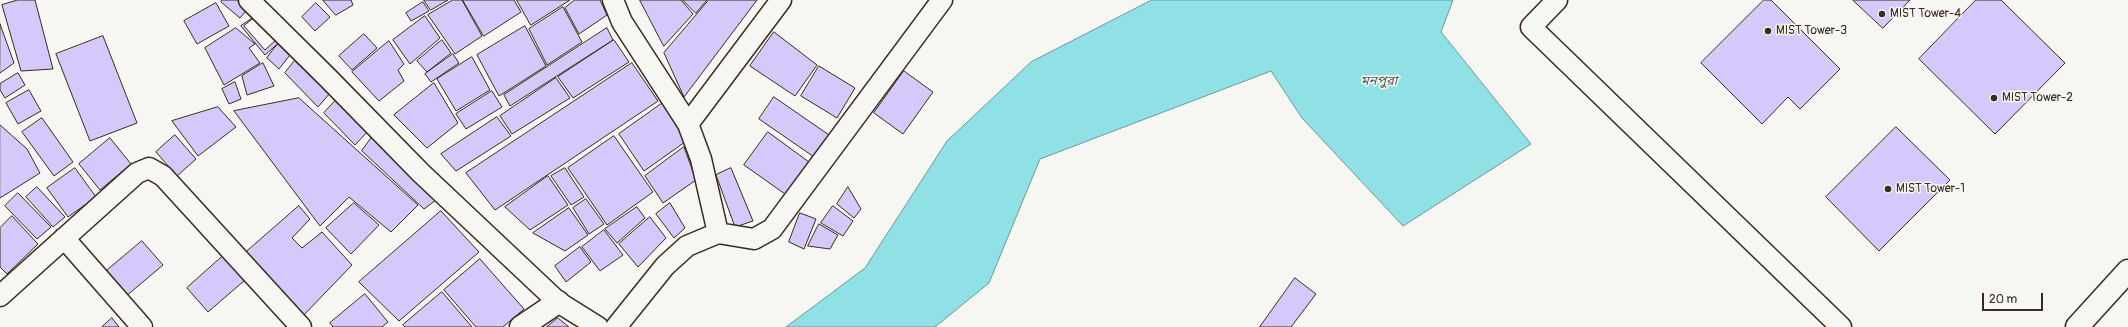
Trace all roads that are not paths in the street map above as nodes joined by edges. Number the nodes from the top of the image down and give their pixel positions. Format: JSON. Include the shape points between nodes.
{"nodes":[{"id":1,"x":249,"y":0,"type":"edge"},
{"id":2,"x":613,"y":0,"type":"edge"},
{"id":3,"x":781,"y":0,"type":"edge"},
{"id":4,"x":942,"y":0,"type":"edge"},
{"id":5,"x":1557,"y":0,"type":"edge"},
{"id":6,"x":688,"y":124,"type":"junction"},
{"id":7,"x":718,"y":233,"type":"junction"},
{"id":8,"x":64,"y":238,"type":"junction"},
{"id":9,"x":2128,"y":271,"type":"edge"},
{"id":10,"x":0,"y":296,"type":"edge"},
{"id":11,"x":558,"y":302,"type":"junction"},
{"id":12,"x":142,"y":327,"type":"edge"},
{"id":13,"x":301,"y":327,"type":"edge"},
{"id":14,"x":521,"y":327,"type":"edge"},
{"id":15,"x":598,"y":327,"type":"edge"},
{"id":16,"x":616,"y":327,"type":"edge"},
{"id":17,"x":1841,"y":327,"type":"edge"},
{"id":18,"x":2077,"y":327,"type":"edge"}],
"edges":[{"from":1,"to":11,"type":"street","via":[[421,173]]},
{"from":2,"to":6,"type":"street","via":[[622,22]]},
{"from":3,"to":6,"type":"street"},
{"from":4,"to":7,"type":"street","via":[[772,229],[754,238]]},
{"from":5,"to":17,"type":"street","via":[[1532,27]]},
{"from":6,"to":7,"type":"street","via":[[701,158]]},
{"from":7,"to":16,"type":"street","via":[[687,246],[665,266]]},
{"from":8,"to":10,"type":"street"},
{"from":8,"to":12,"type":"street"},
{"from":8,"to":13,"type":"street","via":[[137,173],[149,168],[163,176]]},
{"from":9,"to":18,"type":"street"},
{"from":11,"to":14,"type":"street"},
{"from":11,"to":15,"type":"street"}]}
